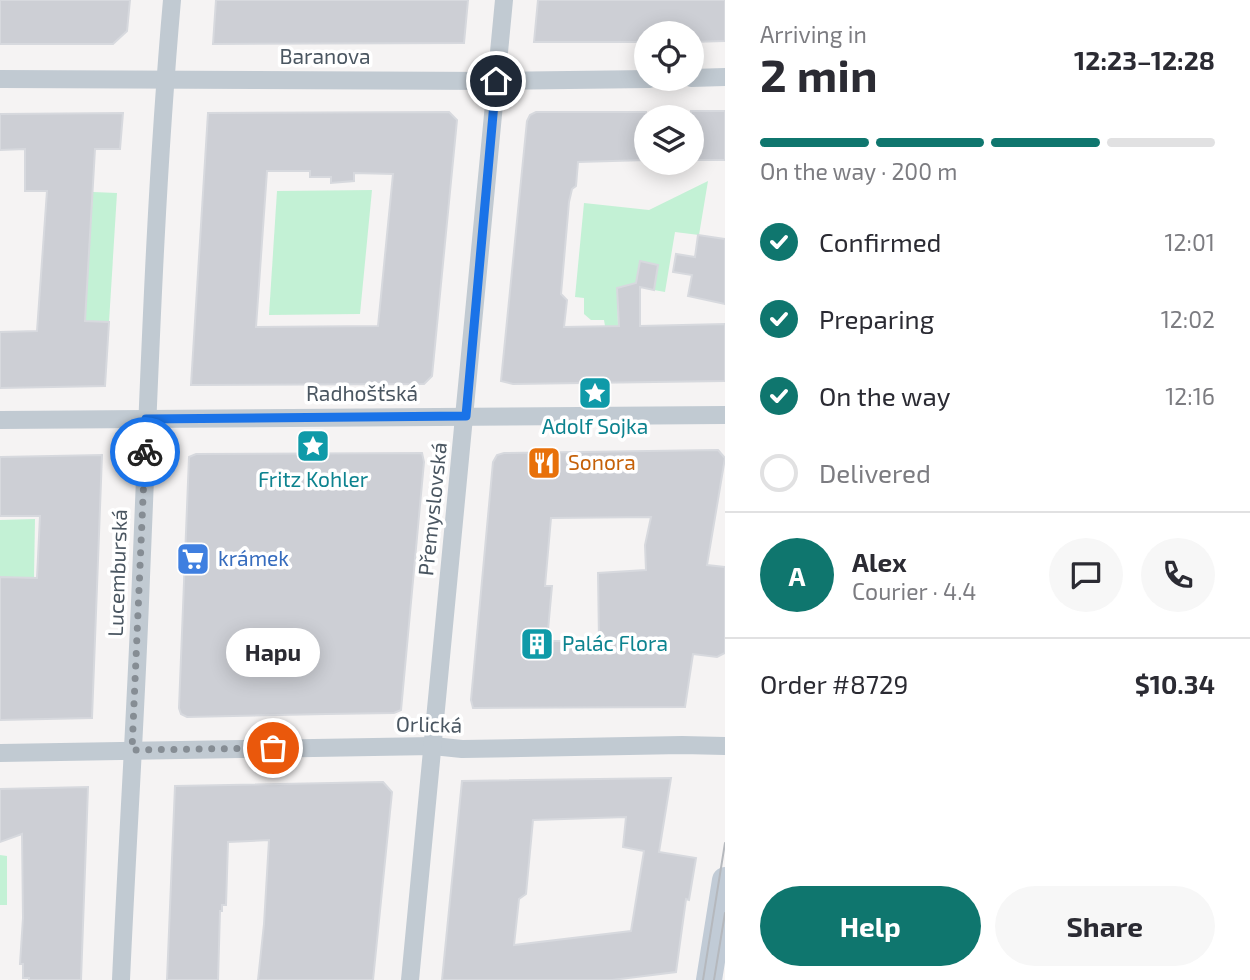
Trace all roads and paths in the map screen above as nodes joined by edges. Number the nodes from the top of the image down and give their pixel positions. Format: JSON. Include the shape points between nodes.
{"nodes":[{"id":1,"x":172,"y":0,"type":"edge"},
{"id":2,"x":504,"y":0,"type":"edge"},
{"id":3,"x":704,"y":78,"type":"edge"},
{"id":4,"x":725,"y":78,"type":"edge"},
{"id":5,"x":0,"y":79,"type":"edge"},
{"id":6,"x":165,"y":79,"type":"junction"},
{"id":7,"x":634,"y":79,"type":"edge"},
{"id":8,"x":496,"y":81,"type":"junction"},
{"id":9,"x":725,"y":415,"type":"edge"},
{"id":10,"x":466,"y":416,"type":"junction"},
{"id":11,"x":146,"y":419,"type":"junction"},
{"id":12,"x":0,"y":420,"type":"edge"},
{"id":13,"x":433,"y":746,"type":"junction"},
{"id":14,"x":725,"y":746,"type":"edge"},
{"id":15,"x":132,"y":750,"type":"junction"},
{"id":16,"x":0,"y":753,"type":"edge"},
{"id":17,"x":725,"y":880,"type":"edge"},
{"id":18,"x":121,"y":980,"type":"edge"},
{"id":19,"x":411,"y":980,"type":"edge"},
{"id":20,"x":709,"y":980,"type":"edge"}],
"edges":[{"from":1,"to":6,"type":"street","name":"Lucemburská"},
{"from":2,"to":8,"type":"street","name":"Přemyslovská"},
{"from":3,"to":4,"type":"street"},
{"from":5,"to":6,"type":"street","name":"Baranova"},
{"from":6,"to":8,"type":"street","name":"Baranova"},
{"from":6,"to":11,"type":"street","name":"Lucemburská"},
{"from":7,"to":8,"type":"street","name":"Baranova"},
{"from":8,"to":10,"type":"street","name":"Přemyslovská"},
{"from":9,"to":10,"type":"street","name":"Radhošťská"},
{"from":10,"to":11,"type":"street","name":"Radhošťská"},
{"from":10,"to":13,"type":"street","name":"Přemyslovská"},
{"from":11,"to":12,"type":"street","name":"Radhošťská"},
{"from":11,"to":15,"type":"street","name":"Lucemburská"},
{"from":13,"to":14,"type":"street","name":"Orlická"},
{"from":13,"to":15,"type":"street","name":"Orlická"},
{"from":13,"to":19,"type":"street","name":"Přemyslovská"},
{"from":15,"to":16,"type":"street","name":"Orlická"},
{"from":15,"to":18,"type":"street","name":"Lucemburská"},
{"from":17,"to":20,"type":"main road"}]}
